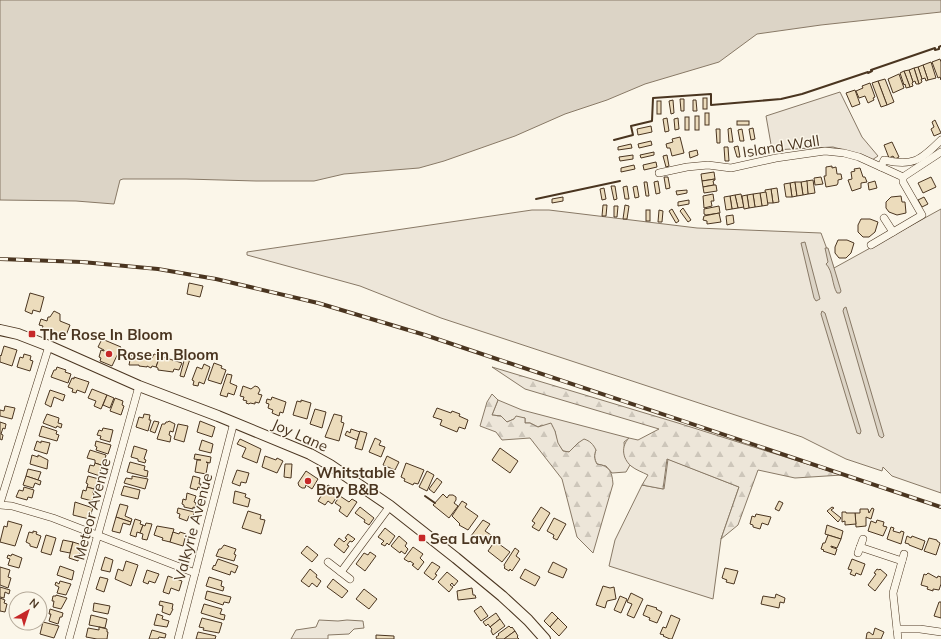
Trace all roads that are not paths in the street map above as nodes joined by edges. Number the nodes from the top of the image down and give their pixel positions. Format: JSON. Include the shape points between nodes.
{"nodes":[{"id":1,"x":941,"y":140,"type":"edge"},
{"id":2,"x":941,"y":152,"type":"edge"},
{"id":3,"x":881,"y":167,"type":"junction"},
{"id":4,"x":659,"y":173,"type":"dead end"},
{"id":5,"x":903,"y":177,"type":"junction"},
{"id":6,"x":884,"y":218,"type":"dead end"},
{"id":7,"x":893,"y":232,"type":"junction"},
{"id":8,"x":871,"y":245,"type":"dead end"},
{"id":9,"x":0,"y":330,"type":"edge"},
{"id":10,"x":48,"y":346,"type":"junction"},
{"id":11,"x":139,"y":386,"type":"junction"},
{"id":12,"x":234,"y":422,"type":"junction"},
{"id":13,"x":0,"y":504,"type":"edge"},
{"id":14,"x":390,"y":506,"type":"junction"},
{"id":15,"x":98,"y":535,"type":"junction"},
{"id":16,"x":863,"y":539,"type":"dead end"},
{"id":17,"x":328,"y":562,"type":"dead end"},
{"id":18,"x":341,"y":572,"type":"junction"},
{"id":19,"x":195,"y":573,"type":"junction"},
{"id":20,"x":350,"y":579,"type":"dead end"},
{"id":21,"x":897,"y":629,"type":"junction"},
{"id":22,"x":941,"y":632,"type":"edge"},
{"id":23,"x":69,"y":639,"type":"edge"},
{"id":24,"x":178,"y":639,"type":"edge"},
{"id":25,"x":546,"y":639,"type":"edge"},
{"id":26,"x":898,"y":639,"type":"edge"}],
"edges":[{"from":1,"to":3,"type":"street","via":[[924,156],[913,161],[902,164],[884,160]]},
{"from":2,"to":5,"type":"street"},
{"from":3,"to":4,"type":"street","name":"Island Wall","via":[[852,154],[825,151],[731,168],[708,165]]},
{"from":3,"to":5,"type":"street","name":"Island Wall"},
{"from":5,"to":7,"type":"street","via":[[903,182],[922,215]]},
{"from":6,"to":7,"type":"street"},
{"from":7,"to":8,"type":"street"},
{"from":9,"to":10,"type":"street","name":"Joy Lane"},
{"from":10,"to":11,"type":"street","name":"Joy Lane"},
{"from":10,"to":13,"type":"street"},
{"from":11,"to":12,"type":"street","name":"Joy Lane"},
{"from":11,"to":15,"type":"street","name":"Meteor Avenue"},
{"from":12,"to":14,"type":"street","name":"Joy Lane","via":[[310,454]]},
{"from":12,"to":19,"type":"street","name":"Valkyrie Avenue"},
{"from":13,"to":15,"type":"street","via":[[53,518]]},
{"from":14,"to":18,"type":"street"},
{"from":14,"to":25,"type":"street","name":"Joy Lane","via":[[502,596]]},
{"from":15,"to":19,"type":"street"},
{"from":15,"to":23,"type":"street","name":"Meteor Avenue"},
{"from":16,"to":21,"type":"street","via":[[859,550],[903,557],[893,593]]},
{"from":17,"to":18,"type":"street"},
{"from":18,"to":20,"type":"street"},
{"from":19,"to":24,"type":"street","name":"Valkyrie Avenue"},
{"from":21,"to":22,"type":"street"},
{"from":21,"to":26,"type":"street"}]}
